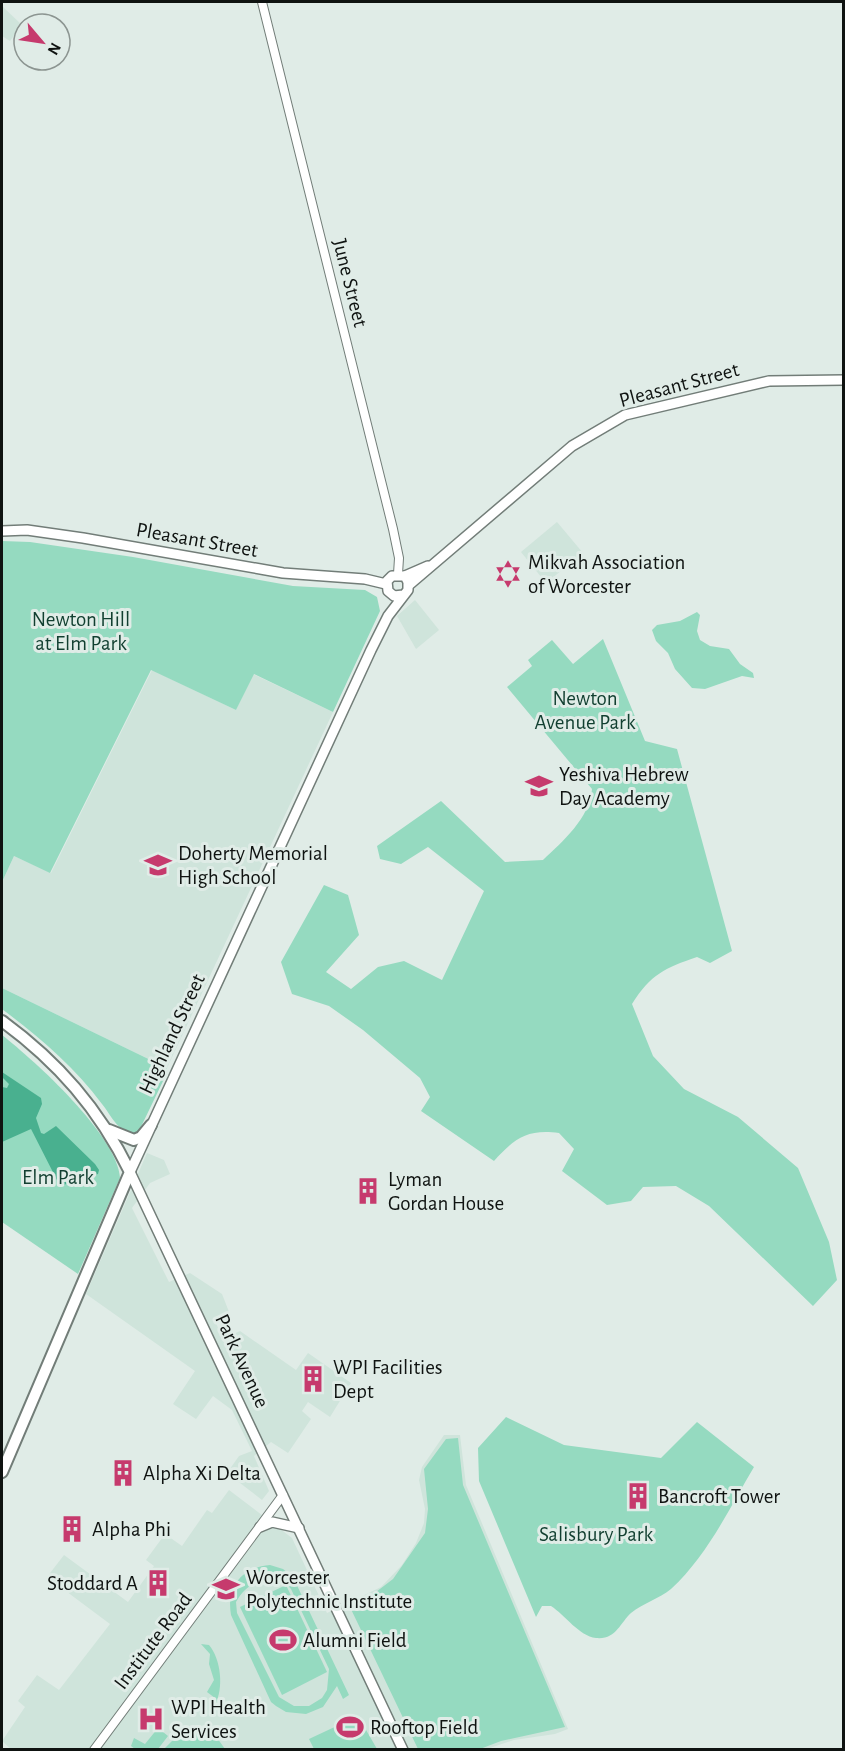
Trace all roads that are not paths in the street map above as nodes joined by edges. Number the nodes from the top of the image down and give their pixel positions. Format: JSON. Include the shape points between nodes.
{"nodes":[{"id":1,"x":262,"y":2,"type":"edge"},
{"id":2,"x":843,"y":380,"type":"edge"},
{"id":3,"x":2,"y":531,"type":"edge"},
{"id":4,"x":404,"y":578,"type":"junction"},
{"id":5,"x":388,"y":589,"type":"junction"},
{"id":6,"x":403,"y":595,"type":"junction"},
{"id":7,"x":388,"y":616,"type":"junction"},
{"id":8,"x":2,"y":1021,"type":"edge"},
{"id":9,"x":151,"y":1125,"type":"junction"},
{"id":10,"x":108,"y":1130,"type":"junction"},
{"id":11,"x":130,"y":1172,"type":"junction"},
{"id":12,"x":2,"y":1472,"type":"edge"},
{"id":13,"x":284,"y":1495,"type":"junction"},
{"id":14,"x":260,"y":1527,"type":"junction"},
{"id":15,"x":299,"y":1528,"type":"junction"},
{"id":16,"x":94,"y":1749,"type":"edge"},
{"id":17,"x":403,"y":1749,"type":"edge"}],
"edges":[{"from":1,"to":4,"type":"street","name":"June Street"},
{"from":2,"to":4,"type":"main road","name":"Pleasant Street","via":[[764,382],[625,415],[572,446],[430,565],[421,577]]},
{"from":3,"to":5,"type":"main road","name":"Pleasant Street","via":[[27,530],[82,538],[283,573],[365,579]]},
{"from":4,"to":5,"type":"main road","via":[[392,576]]},
{"from":4,"to":6,"type":"main road","name":"Highland Street"},
{"from":5,"to":6,"type":"main road","name":"Pleasant Street"},
{"from":5,"to":7,"type":"main road","name":"Highland Street"},
{"from":6,"to":7,"type":"main road","name":"Highland Street"},
{"from":7,"to":9,"type":"main road","name":"Highland Street"},
{"from":8,"to":10,"type":"highway","name":"Park Avenue","via":[[57,1067]]},
{"from":9,"to":10,"type":"highway","via":[[134,1140]]},
{"from":9,"to":11,"type":"main road","name":"Highland Street"},
{"from":10,"to":11,"type":"highway","name":"Park Avenue"},
{"from":11,"to":12,"type":"highway","name":"Highland Street"},
{"from":11,"to":13,"type":"main road","name":"Park Avenue"},
{"from":13,"to":14,"type":"street","name":"Institute Road"},
{"from":13,"to":15,"type":"main road","name":"Park Avenue"},
{"from":14,"to":15,"type":"main road","via":[[272,1522]]},
{"from":14,"to":16,"type":"street","name":"Institute Road"},
{"from":15,"to":17,"type":"main road","name":"Park Avenue"}]}
